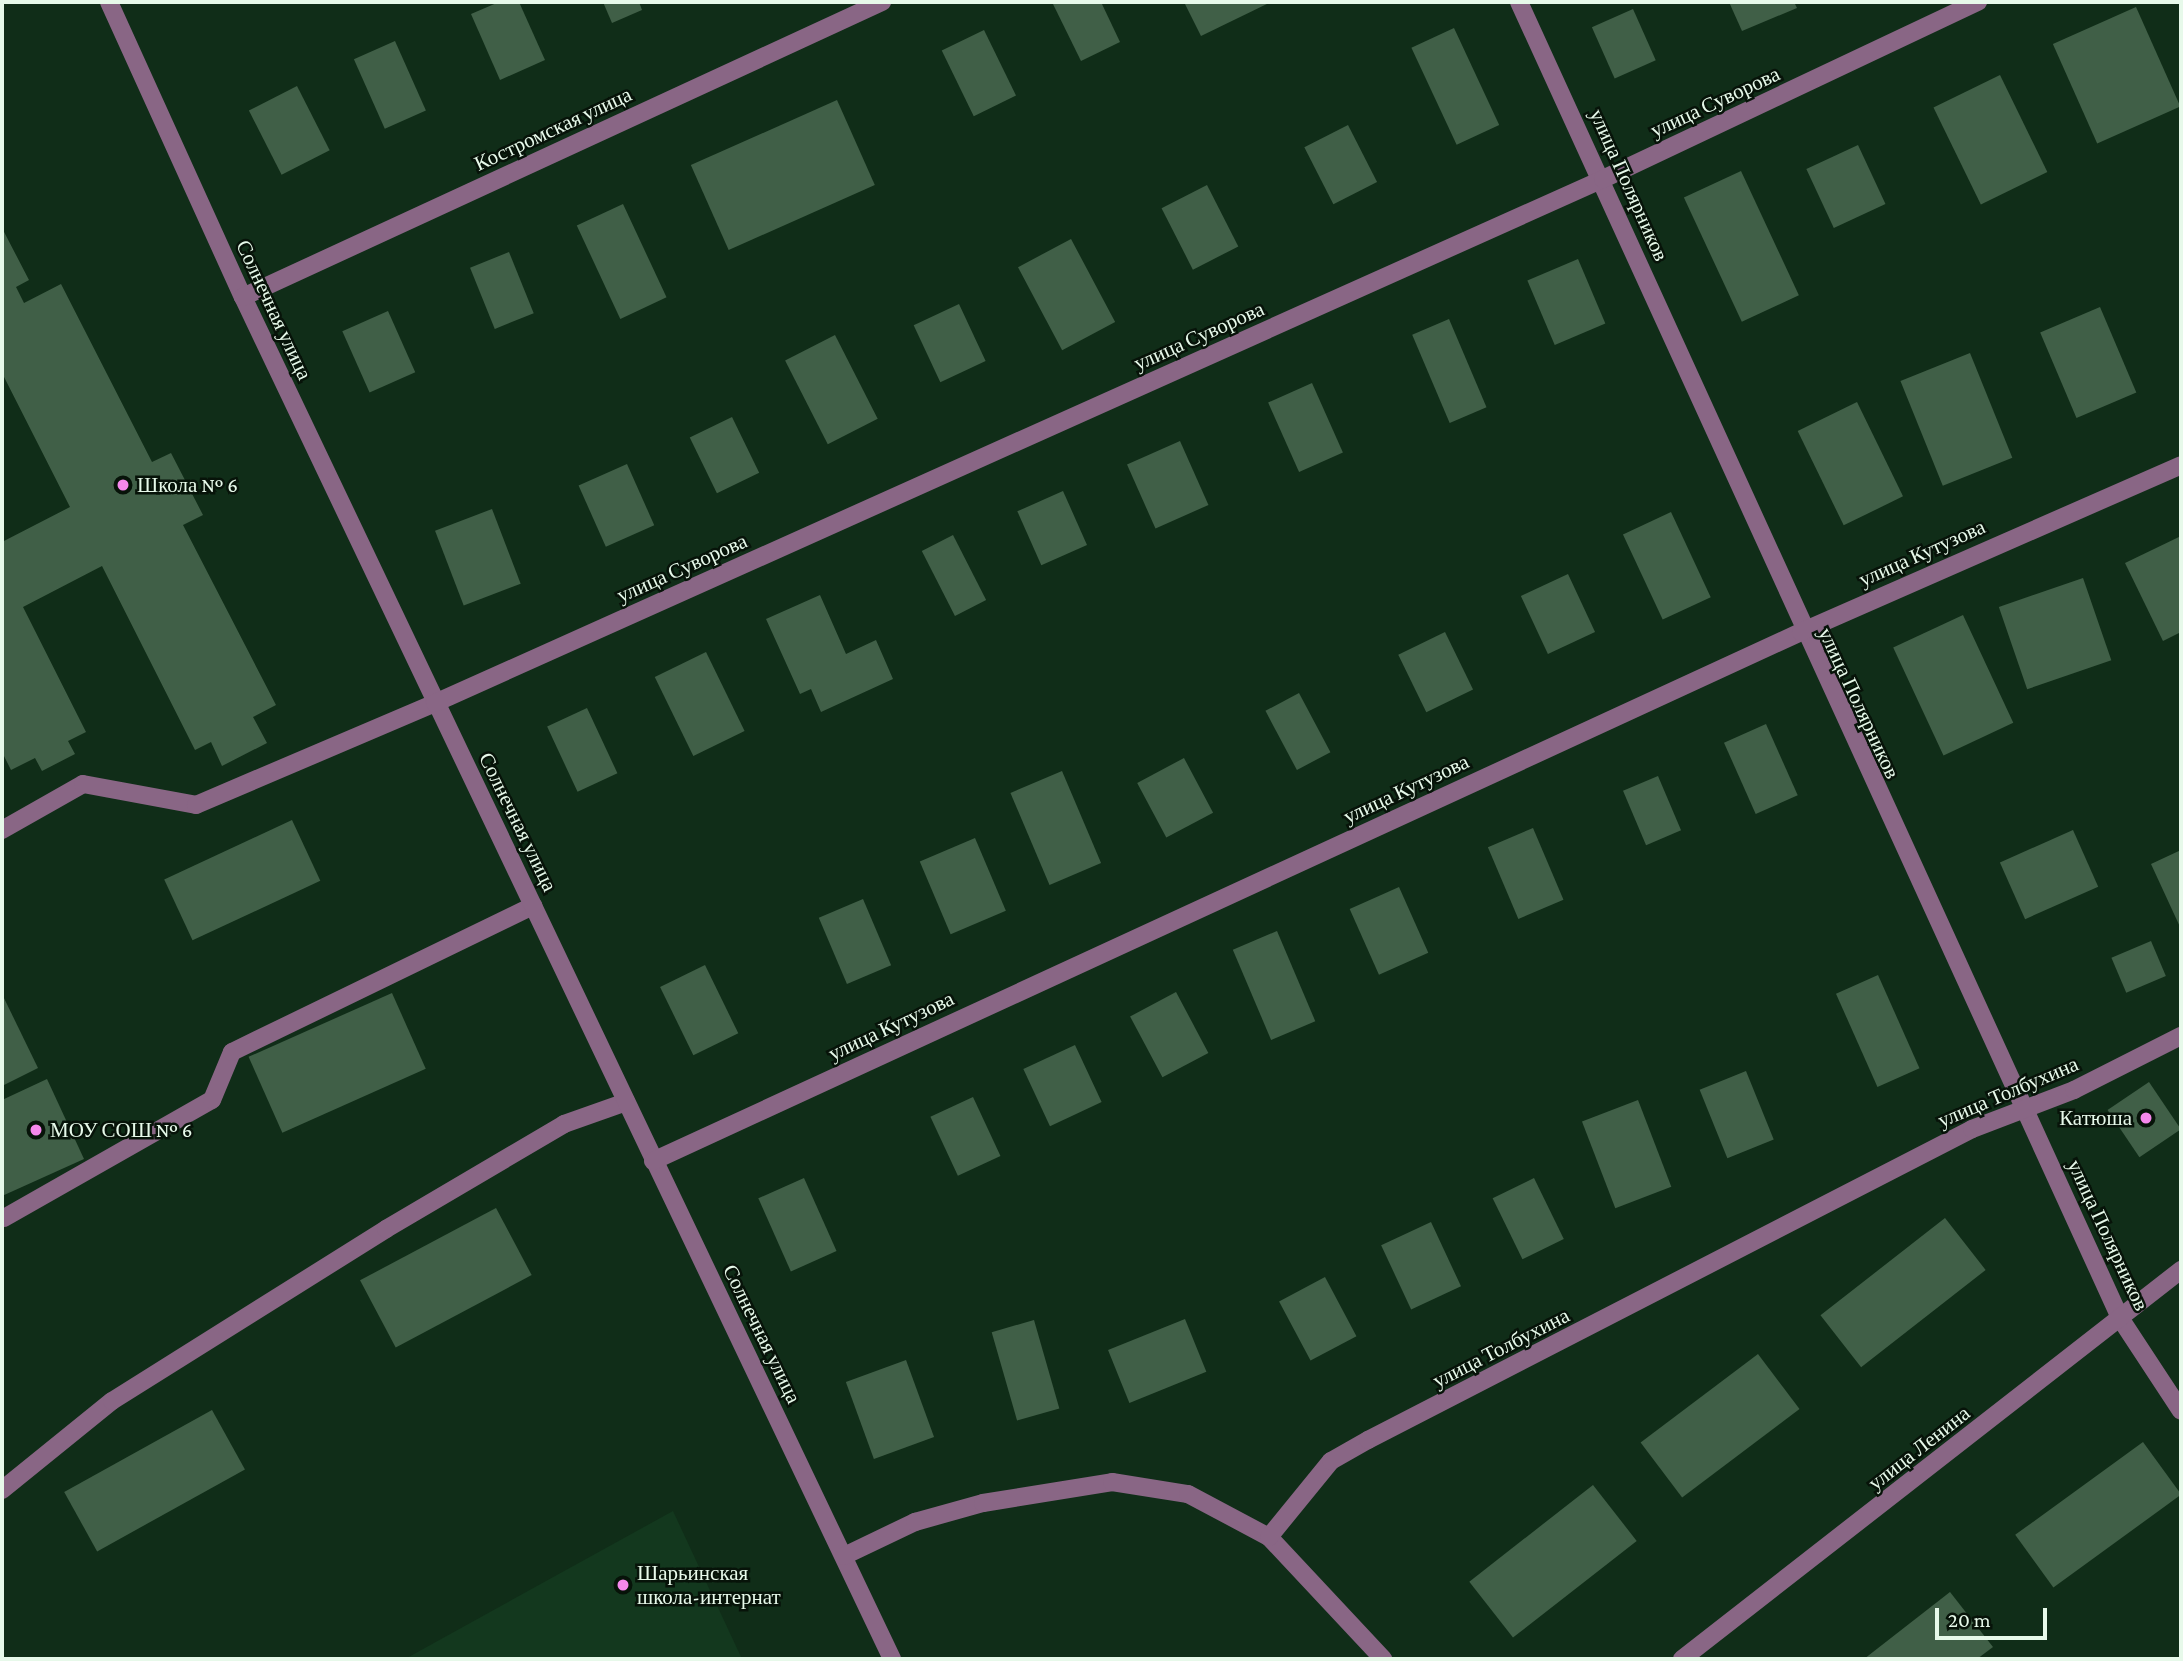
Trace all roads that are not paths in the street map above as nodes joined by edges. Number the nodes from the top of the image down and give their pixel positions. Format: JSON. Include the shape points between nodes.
{"nodes":[{"id":1,"x":108,"y":2,"type":"edge"},
{"id":2,"x":882,"y":2,"type":"edge"},
{"id":3,"x":1519,"y":2,"type":"edge"},
{"id":4,"x":1978,"y":2,"type":"edge"},
{"id":5,"x":1603,"y":179,"type":"junction"},
{"id":6,"x":243,"y":297,"type":"junction"},
{"id":7,"x":2181,"y":465,"type":"edge"},
{"id":8,"x":1801,"y":632,"type":"junction"},
{"id":9,"x":435,"y":703,"type":"junction"},
{"id":10,"x":2,"y":830,"type":"edge"},
{"id":11,"x":533,"y":906,"type":"junction"},
{"id":12,"x":2181,"y":1036,"type":"edge"},
{"id":13,"x":626,"y":1102,"type":"junction"},
{"id":14,"x":2025,"y":1109,"type":"junction"},
{"id":15,"x":653,"y":1161,"type":"junction"},
{"id":16,"x":4,"y":1218,"type":"dead end"},
{"id":17,"x":2181,"y":1270,"type":"edge"},
{"id":18,"x":2120,"y":1318,"type":"junction"},
{"id":19,"x":2181,"y":1411,"type":"edge"},
{"id":20,"x":2,"y":1490,"type":"edge"},
{"id":21,"x":1269,"y":1536,"type":"junction"},
{"id":22,"x":844,"y":1556,"type":"junction"},
{"id":23,"x":892,"y":1659,"type":"edge"},
{"id":24,"x":1383,"y":1659,"type":"edge"},
{"id":25,"x":1682,"y":1659,"type":"edge"}],
"edges":[{"from":1,"to":6,"type":"street","name":"Солнечная улица"},
{"from":2,"to":6,"type":"street","name":"Костромская улица"},
{"from":3,"to":5,"type":"street","name":"улица Полярников"},
{"from":4,"to":5,"type":"street","name":"улица Суворова"},
{"from":5,"to":8,"type":"street","name":"улица Полярников"},
{"from":5,"to":9,"type":"street","name":"улица Суворова"},
{"from":6,"to":9,"type":"street","name":"Солнечная улица"},
{"from":7,"to":8,"type":"street","name":"улица Кутузова"},
{"from":8,"to":14,"type":"street","name":"улица Полярников"},
{"from":8,"to":15,"type":"street","name":"улица Кутузова"},
{"from":9,"to":10,"type":"street","name":"улица Суворова","via":[[196,805],[83,783]]},
{"from":9,"to":11,"type":"street","name":"Солнечная улица"},
{"from":11,"to":13,"type":"street","name":"Солнечная улица"},
{"from":11,"to":16,"type":"street","via":[[232,1052],[212,1100]]},
{"from":12,"to":14,"type":"street","name":"улица Толбухина"},
{"from":13,"to":15,"type":"street","name":"Солнечная улица"},
{"from":13,"to":20,"type":"street","via":[[564,1124],[386,1229],[112,1401]]},
{"from":14,"to":18,"type":"street","name":"улица Полярников"},
{"from":14,"to":21,"type":"street","name":"улица Толбухина","via":[[1972,1129],[1340,1456],[1304,1488]]},
{"from":15,"to":22,"type":"street","name":"Солнечная улица"},
{"from":17,"to":18,"type":"street","name":"улица Ленина"},
{"from":18,"to":19,"type":"street","name":"улица Полярников"},
{"from":18,"to":25,"type":"street","name":"улица Ленина"},
{"from":21,"to":22,"type":"street","via":[[1188,1493],[1112,1482],[983,1503],[915,1522]]},
{"from":21,"to":24,"type":"street"},
{"from":22,"to":23,"type":"street","name":"Солнечная улица"}]}
